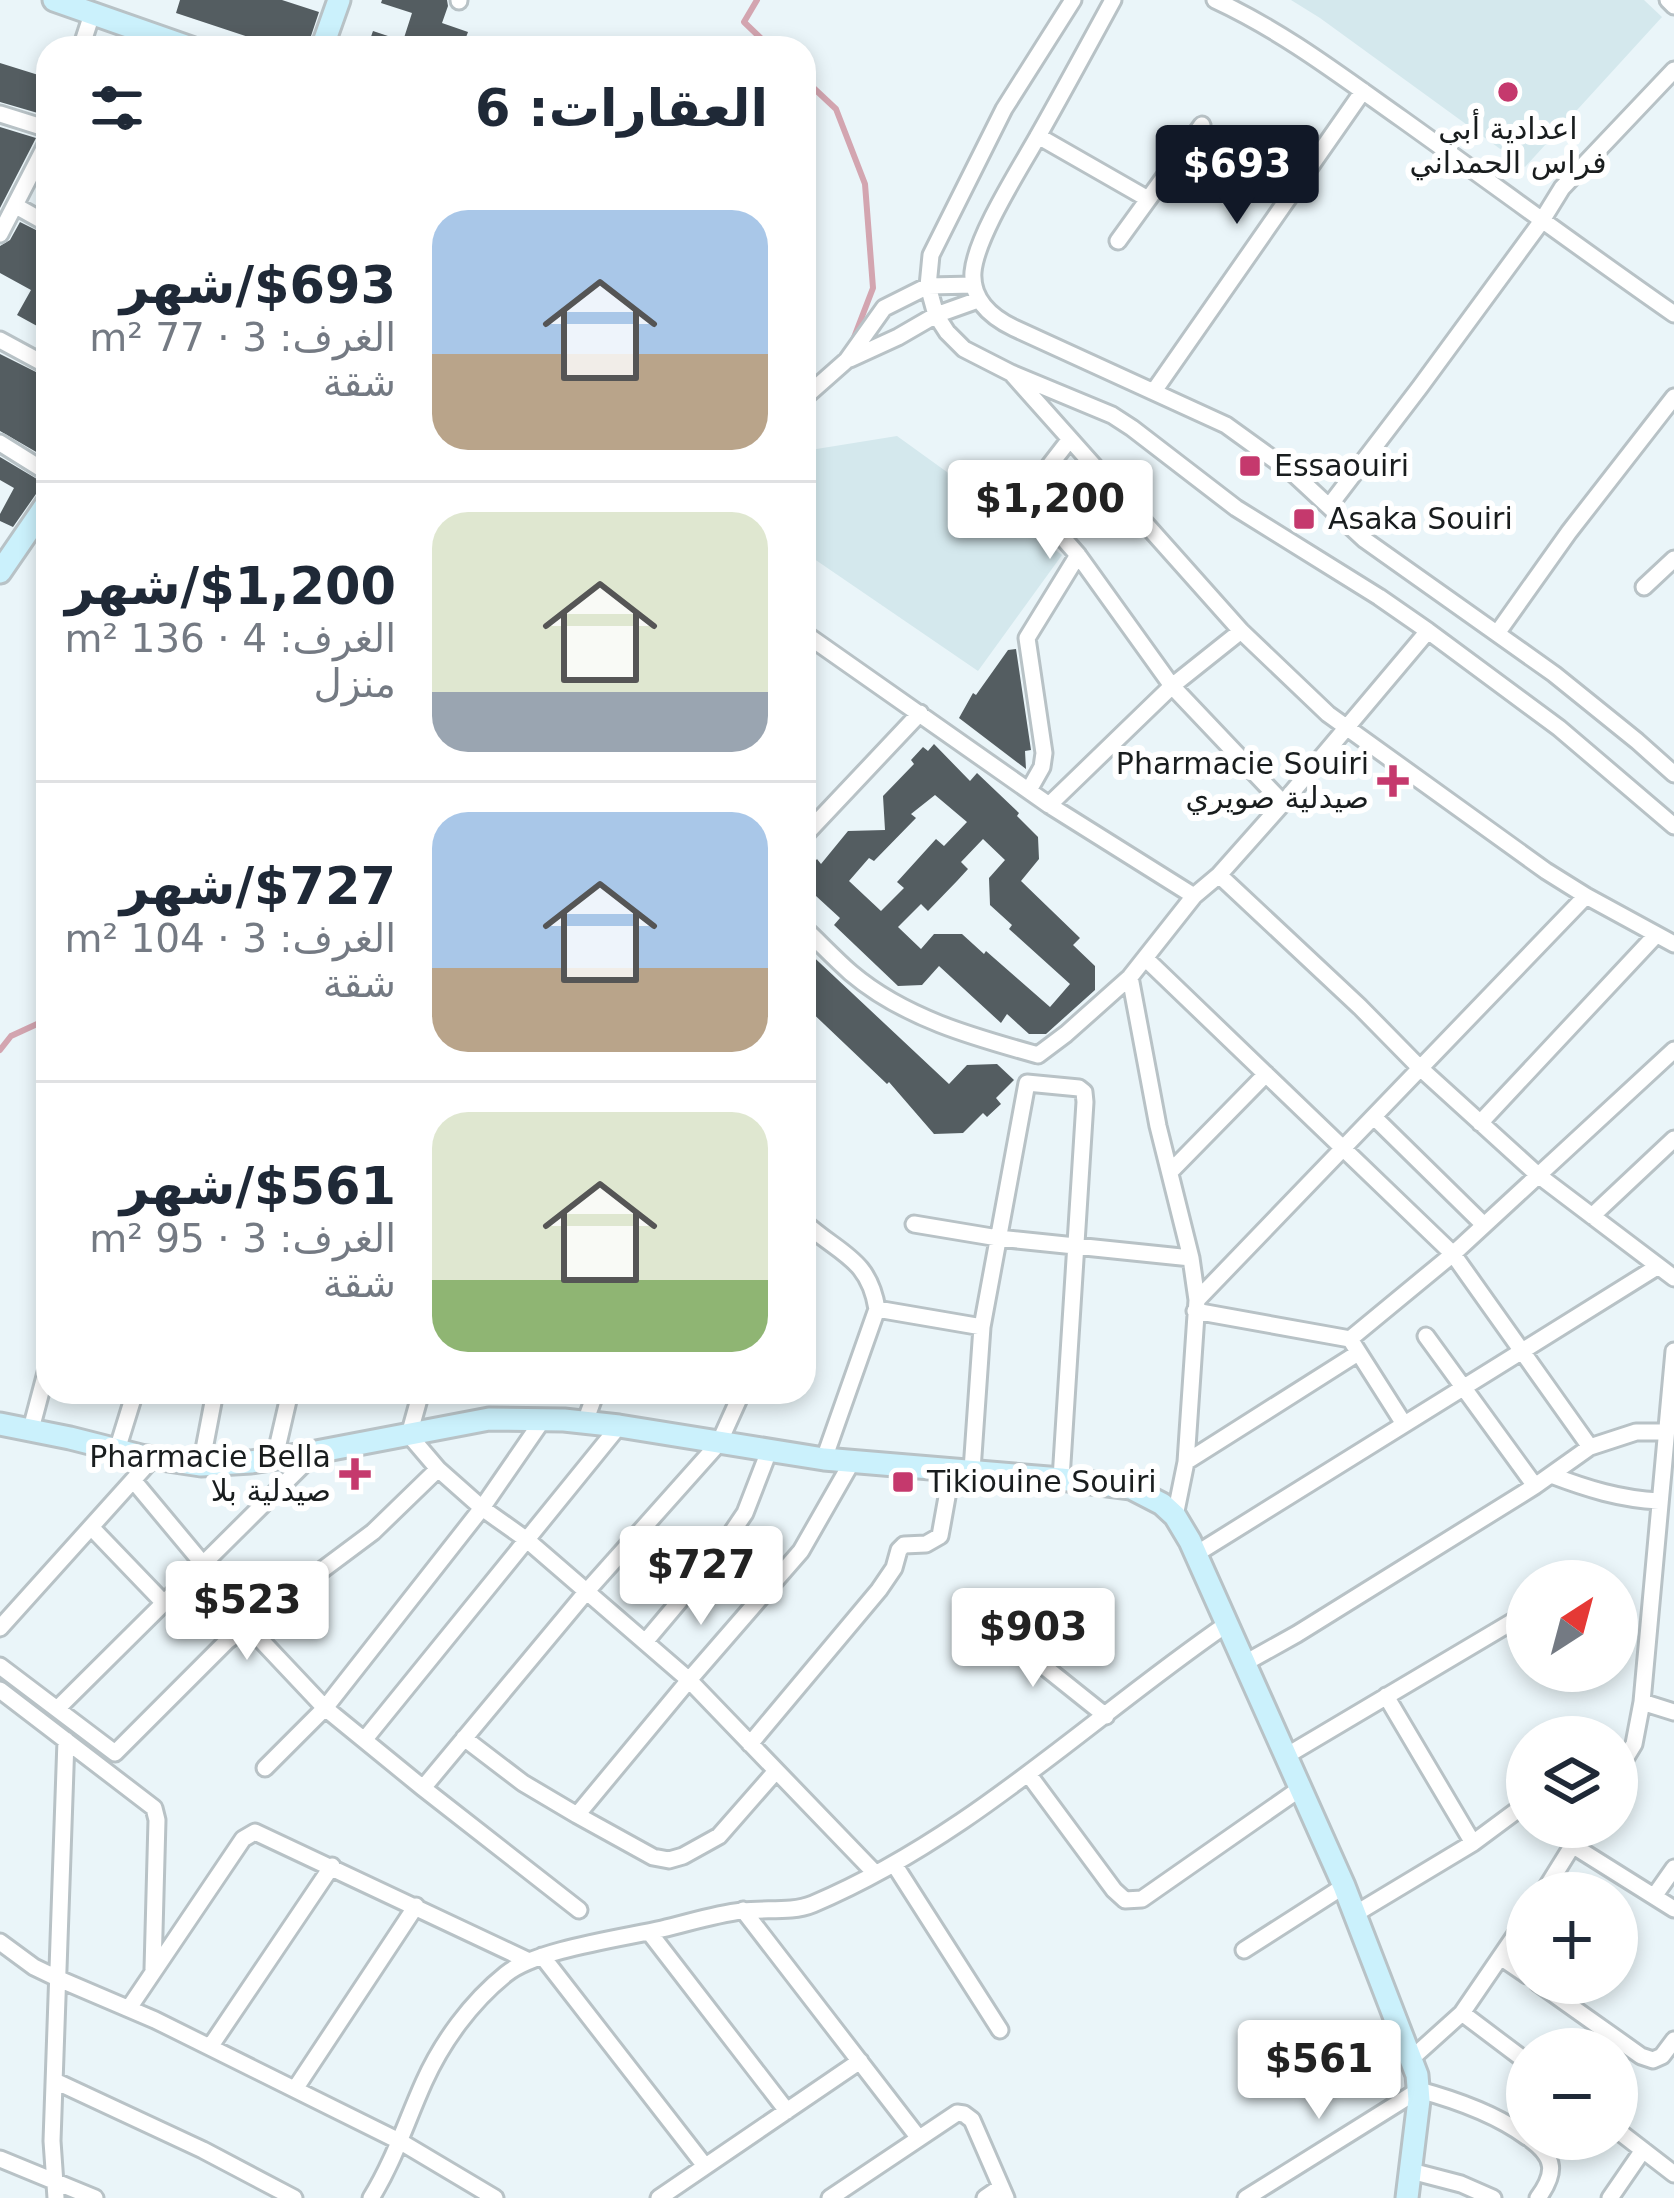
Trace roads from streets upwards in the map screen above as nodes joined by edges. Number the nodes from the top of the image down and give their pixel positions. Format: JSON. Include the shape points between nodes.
{"nodes":[{"id":1,"x":53,"y":0,"type":"edge"},
{"id":2,"x":339,"y":0,"type":"edge"},
{"id":3,"x":1073,"y":0,"type":"edge"},
{"id":4,"x":1114,"y":0,"type":"edge"},
{"id":5,"x":1215,"y":0,"type":"edge"},
{"id":6,"x":108,"y":12,"type":"edge"},
{"id":7,"x":163,"y":36,"type":"edge"},
{"id":8,"x":326,"y":36,"type":"edge"},
{"id":9,"x":1674,"y":70,"type":"edge"},
{"id":10,"x":1363,"y":91,"type":"junction"},
{"id":11,"x":0,"y":114,"type":"edge"},
{"id":12,"x":36,"y":125,"type":"edge"},
{"id":13,"x":1202,"y":125,"type":"dead end"},
{"id":14,"x":1038,"y":136,"type":"junction"},
{"id":15,"x":36,"y":165,"type":"edge"},
{"id":16,"x":1148,"y":199,"type":"junction"},
{"id":17,"x":16,"y":206,"type":"junction"},
{"id":18,"x":36,"y":217,"type":"edge"},
{"id":19,"x":1541,"y":222,"type":"junction"},
{"id":20,"x":0,"y":234,"type":"edge"},
{"id":21,"x":1118,"y":242,"type":"dead end"},
{"id":22,"x":928,"y":286,"type":"junction"},
{"id":23,"x":976,"y":292,"type":"junction"},
{"id":24,"x":936,"y":314,"type":"junction"},
{"id":25,"x":1674,"y":314,"type":"edge"},
{"id":26,"x":0,"y":340,"type":"edge"},
{"id":27,"x":36,"y":359,"type":"edge"},
{"id":28,"x":848,"y":360,"type":"junction"},
{"id":29,"x":1011,"y":373,"type":"junction"},
{"id":30,"x":816,"y":388,"type":"edge"},
{"id":31,"x":1154,"y":391,"type":"junction"},
{"id":32,"x":1674,"y":397,"type":"edge"},
{"id":33,"x":1070,"y":439,"type":"junction"},
{"id":34,"x":0,"y":443,"type":"edge"},
{"id":35,"x":36,"y":465,"type":"edge"},
{"id":36,"x":1330,"y":505,"type":"junction"},
{"id":37,"x":36,"y":517,"type":"edge"},
{"id":38,"x":1078,"y":555,"type":"junction"},
{"id":39,"x":4,"y":558,"type":"edge"},
{"id":40,"x":1674,"y":560,"type":"edge"},
{"id":41,"x":1644,"y":587,"type":"dead end"},
{"id":42,"x":1241,"y":631,"type":"junction"},
{"id":43,"x":1428,"y":631,"type":"junction"},
{"id":44,"x":1498,"y":632,"type":"junction"},
{"id":45,"x":816,"y":641,"type":"edge"},
{"id":46,"x":1172,"y":686,"type":"junction"},
{"id":47,"x":920,"y":713,"type":"junction"},
{"id":48,"x":1348,"y":729,"type":"junction"},
{"id":49,"x":1674,"y":744,"type":"edge"},
{"id":50,"x":1660,"y":760,"type":"junction"},
{"id":51,"x":1674,"y":774,"type":"edge"},
{"id":52,"x":1029,"y":790,"type":"junction"},
{"id":53,"x":1283,"y":803,"type":"junction"},
{"id":54,"x":1049,"y":805,"type":"junction"},
{"id":55,"x":816,"y":823,"type":"edge"},
{"id":56,"x":1674,"y":826,"type":"edge"},
{"id":57,"x":1219,"y":875,"type":"junction"},
{"id":58,"x":1194,"y":896,"type":"junction"},
{"id":59,"x":1586,"y":896,"type":"junction"},
{"id":60,"x":1655,"y":935,"type":"junction"},
{"id":61,"x":816,"y":940,"type":"edge"},
{"id":62,"x":1674,"y":944,"type":"edge"},
{"id":63,"x":1145,"y":958,"type":"junction"},
{"id":64,"x":1130,"y":976,"type":"junction"},
{"id":65,"x":1674,"y":1050,"type":"edge"},
{"id":66,"x":1038,"y":1055,"type":"junction"},
{"id":67,"x":1419,"y":1067,"type":"junction"},
{"id":68,"x":1266,"y":1074,"type":"junction"},
{"id":69,"x":1027,"y":1083,"type":"junction"},
{"id":70,"x":1374,"y":1117,"type":"junction"},
{"id":71,"x":1480,"y":1123,"type":"junction"},
{"id":72,"x":1674,"y":1139,"type":"edge"},
{"id":73,"x":1345,"y":1147,"type":"junction"},
{"id":74,"x":1666,"y":1158,"type":"edge"},
{"id":75,"x":1171,"y":1171,"type":"junction"},
{"id":76,"x":1538,"y":1174,"type":"junction"},
{"id":77,"x":1592,"y":1216,"type":"junction"},
{"id":78,"x":914,"y":1224,"type":"dead end"},
{"id":79,"x":1483,"y":1224,"type":"junction"},
{"id":80,"x":816,"y":1235,"type":"edge"},
{"id":81,"x":998,"y":1238,"type":"junction"},
{"id":82,"x":1074,"y":1246,"type":"junction"},
{"id":83,"x":1453,"y":1254,"type":"junction"},
{"id":84,"x":1191,"y":1258,"type":"junction"},
{"id":85,"x":1657,"y":1267,"type":"junction"},
{"id":86,"x":1674,"y":1277,"type":"edge"},
{"id":87,"x":1196,"y":1305,"type":"junction"},
{"id":88,"x":878,"y":1309,"type":"junction"},
{"id":89,"x":982,"y":1327,"type":"junction"},
{"id":90,"x":1426,"y":1336,"type":"dead end"},
{"id":91,"x":1354,"y":1346,"type":"junction"},
{"id":92,"x":1521,"y":1352,"type":"junction"},
{"id":93,"x":1674,"y":1352,"type":"edge"},
{"id":94,"x":1463,"y":1388,"type":"junction"},
{"id":95,"x":38,"y":1404,"type":"edge"},
{"id":96,"x":131,"y":1404,"type":"edge"},
{"id":97,"x":213,"y":1404,"type":"edge"},
{"id":98,"x":287,"y":1404,"type":"edge"},
{"id":99,"x":418,"y":1404,"type":"edge"},
{"id":100,"x":591,"y":1404,"type":"edge"},
{"id":101,"x":737,"y":1404,"type":"edge"},
{"id":102,"x":544,"y":1418,"type":"junction"},
{"id":103,"x":584,"y":1422,"type":"junction"},
{"id":104,"x":0,"y":1424,"type":"edge"},
{"id":105,"x":1404,"y":1424,"type":"junction"},
{"id":106,"x":620,"y":1426,"type":"junction"},
{"id":107,"x":31,"y":1429,"type":"junction"},
{"id":108,"x":1665,"y":1432,"type":"junction"},
{"id":109,"x":409,"y":1435,"type":"junction"},
{"id":110,"x":719,"y":1443,"type":"junction"},
{"id":111,"x":1590,"y":1447,"type":"junction"},
{"id":112,"x":117,"y":1450,"type":"junction"},
{"id":113,"x":769,"y":1450,"type":"junction"},
{"id":114,"x":316,"y":1452,"type":"junction"},
{"id":115,"x":275,"y":1457,"type":"junction"},
{"id":116,"x":153,"y":1458,"type":"junction"},
{"id":117,"x":824,"y":1459,"type":"junction"},
{"id":118,"x":854,"y":1460,"type":"junction"},
{"id":119,"x":1186,"y":1462,"type":"junction"},
{"id":120,"x":201,"y":1465,"type":"junction"},
{"id":121,"x":438,"y":1469,"type":"junction"},
{"id":122,"x":962,"y":1470,"type":"junction"},
{"id":123,"x":1551,"y":1475,"type":"junction"},
{"id":124,"x":1060,"y":1479,"type":"junction"},
{"id":125,"x":133,"y":1480,"type":"junction"},
{"id":126,"x":1535,"y":1486,"type":"junction"},
{"id":127,"x":1659,"y":1501,"type":"junction"},
{"id":128,"x":482,"y":1508,"type":"junction"},
{"id":129,"x":1175,"y":1516,"type":"junction"},
{"id":130,"x":91,"y":1527,"type":"junction"},
{"id":131,"x":527,"y":1540,"type":"junction"},
{"id":132,"x":1196,"y":1554,"type":"junction"},
{"id":133,"x":203,"y":1564,"type":"junction"},
{"id":134,"x":587,"y":1592,"type":"junction"},
{"id":135,"x":164,"y":1603,"type":"junction"},
{"id":136,"x":251,"y":1622,"type":"junction"},
{"id":137,"x":991,"y":1624,"type":"dead end"},
{"id":138,"x":1227,"y":1624,"type":"junction"},
{"id":139,"x":1506,"y":1625,"type":"edge"},
{"id":140,"x":0,"y":1628,"type":"edge"},
{"id":141,"x":645,"y":1642,"type":"junction"},
{"id":142,"x":1244,"y":1663,"type":"junction"},
{"id":143,"x":0,"y":1666,"type":"edge"},
{"id":144,"x":689,"y":1680,"type":"junction"},
{"id":145,"x":0,"y":1690,"type":"edge"},
{"id":146,"x":1386,"y":1696,"type":"junction"},
{"id":147,"x":1642,"y":1702,"type":"junction"},
{"id":148,"x":325,"y":1708,"type":"junction"},
{"id":149,"x":57,"y":1709,"type":"junction"},
{"id":150,"x":1674,"y":1711,"type":"edge"},
{"id":151,"x":1106,"y":1716,"type":"junction"},
{"id":152,"x":1638,"y":1723,"type":"edge"},
{"id":153,"x":464,"y":1738,"type":"junction"},
{"id":154,"x":365,"y":1739,"type":"junction"},
{"id":155,"x":66,"y":1740,"type":"junction"},
{"id":156,"x":750,"y":1744,"type":"junction"},
{"id":157,"x":1286,"y":1756,"type":"junction"},
{"id":158,"x":265,"y":1768,"type":"dead end"},
{"id":159,"x":776,"y":1771,"type":"junction"},
{"id":160,"x":1029,"y":1774,"type":"junction"},
{"id":161,"x":1301,"y":1788,"type":"junction"},
{"id":162,"x":423,"y":1789,"type":"junction"},
{"id":163,"x":577,"y":1815,"type":"junction"},
{"id":164,"x":1506,"y":1819,"type":"edge"},
{"id":165,"x":1473,"y":1843,"type":"junction"},
{"id":166,"x":1578,"y":1848,"type":"edge"},
{"id":167,"x":894,"y":1864,"type":"junction"},
{"id":168,"x":332,"y":1866,"type":"junction"},
{"id":169,"x":1674,"y":1868,"type":"edge"},
{"id":170,"x":875,"y":1874,"type":"junction"},
{"id":171,"x":1344,"y":1886,"type":"junction"},
{"id":172,"x":1655,"y":1895,"type":"junction"},
{"id":173,"x":416,"y":1906,"type":"junction"},
{"id":174,"x":1674,"y":1909,"type":"edge"},
{"id":175,"x":579,"y":1910,"type":"dead end"},
{"id":176,"x":742,"y":1910,"type":"junction"},
{"id":177,"x":1355,"y":1914,"type":"junction"},
{"id":178,"x":649,"y":1931,"type":"junction"},
{"id":179,"x":0,"y":1942,"type":"edge"},
{"id":180,"x":1244,"y":1951,"type":"dead end"},
{"id":181,"x":1506,"y":1952,"type":"edge"},
{"id":182,"x":1502,"y":1958,"type":"junction"},
{"id":183,"x":535,"y":1959,"type":"junction"},
{"id":184,"x":1506,"y":1961,"type":"edge"},
{"id":185,"x":153,"y":1972,"type":"junction"},
{"id":186,"x":59,"y":1979,"type":"junction"},
{"id":187,"x":1568,"y":2004,"type":"edge"},
{"id":188,"x":129,"y":2008,"type":"junction"},
{"id":189,"x":1462,"y":2013,"type":"junction"},
{"id":190,"x":1000,"y":2030,"type":"dead end"},
{"id":191,"x":1674,"y":2040,"type":"edge"},
{"id":192,"x":1506,"y":2046,"type":"edge"},
{"id":193,"x":210,"y":2047,"type":"junction"},
{"id":194,"x":1411,"y":2059,"type":"junction"},
{"id":195,"x":860,"y":2061,"type":"junction"},
{"id":196,"x":55,"y":2081,"type":"junction"},
{"id":197,"x":295,"y":2089,"type":"junction"},
{"id":198,"x":1418,"y":2090,"type":"junction"},
{"id":199,"x":787,"y":2111,"type":"junction"},
{"id":200,"x":1506,"y":2124,"type":"edge"},
{"id":201,"x":919,"y":2137,"type":"junction"},
{"id":202,"x":401,"y":2142,"type":"junction"},
{"id":203,"x":1638,"y":2146,"type":"edge"},
{"id":204,"x":1643,"y":2150,"type":"junction"},
{"id":205,"x":0,"y":2159,"type":"edge"},
{"id":206,"x":1548,"y":2160,"type":"edge"},
{"id":207,"x":705,"y":2166,"type":"junction"},
{"id":208,"x":1411,"y":2171,"type":"junction"},
{"id":209,"x":1674,"y":2174,"type":"edge"},
{"id":210,"x":55,"y":2190,"type":"edge"},
{"id":211,"x":1003,"y":2193,"type":"edge"},
{"id":212,"x":95,"y":2198,"type":"edge"},
{"id":213,"x":294,"y":2198,"type":"edge"},
{"id":214,"x":371,"y":2198,"type":"edge"},
{"id":215,"x":495,"y":2198,"type":"edge"},
{"id":216,"x":659,"y":2198,"type":"edge"},
{"id":217,"x":830,"y":2198,"type":"edge"},
{"id":218,"x":985,"y":2198,"type":"edge"},
{"id":219,"x":1246,"y":2198,"type":"edge"},
{"id":220,"x":1407,"y":2198,"type":"edge"},
{"id":221,"x":1493,"y":2198,"type":"edge"},
{"id":222,"x":1538,"y":2198,"type":"edge"},
{"id":223,"x":1610,"y":2198,"type":"edge"}],
"edges":[{"from":1,"to":6,"type":"street"},
{"from":2,"to":8,"type":"street"},
{"from":3,"to":22,"type":"street","via":[[946,221]]},
{"from":4,"to":14,"type":"street"},
{"from":5,"to":10,"type":"street"},
{"from":6,"to":7,"type":"street"},
{"from":9,"to":19,"type":"street","via":[[1562,188]]},
{"from":10,"to":19,"type":"street"},
{"from":10,"to":31,"type":"street"},
{"from":11,"to":12,"type":"street"},
{"from":13,"to":16,"type":"street"},
{"from":14,"to":16,"type":"street"},
{"from":14,"to":23,"type":"street","via":[[976,259]]},
{"from":15,"to":17,"type":"street"},
{"from":16,"to":21,"type":"street"},
{"from":17,"to":18,"type":"street"},
{"from":17,"to":20,"type":"street"},
{"from":19,"to":25,"type":"street"},
{"from":19,"to":36,"type":"street"},
{"from":22,"to":23,"type":"street"},
{"from":22,"to":24,"type":"street"},
{"from":22,"to":28,"type":"street","via":[[884,308]]},
{"from":23,"to":24,"type":"street"},
{"from":23,"to":31,"type":"street","via":[[1001,322]]},
{"from":24,"to":28,"type":"street"},
{"from":24,"to":29,"type":"street","via":[[964,349]]},
{"from":26,"to":27,"type":"street"},
{"from":28,"to":30,"type":"street"},
{"from":29,"to":33,"type":"street"},
{"from":29,"to":43,"type":"street","via":[[1132,428],[1236,508]]},
{"from":31,"to":36,"type":"street","via":[[1226,424]]},
{"from":32,"to":44,"type":"street"},
{"from":33,"to":38,"type":"street","via":[[1026,496]]},
{"from":33,"to":42,"type":"street"},
{"from":34,"to":35,"type":"street"},
{"from":36,"to":44,"type":"street","via":[[1365,540]]},
{"from":37,"to":39,"type":"street"},
{"from":38,"to":46,"type":"street"},
{"from":38,"to":52,"type":"street","via":[[1027,638],[1044,754]]},
{"from":40,"to":41,"type":"street"},
{"from":42,"to":46,"type":"street"},
{"from":42,"to":48,"type":"street"},
{"from":43,"to":48,"type":"street"},
{"from":43,"to":56,"type":"street"},
{"from":44,"to":50,"type":"street"},
{"from":45,"to":47,"type":"street"},
{"from":46,"to":53,"type":"street"},
{"from":46,"to":54,"type":"street"},
{"from":47,"to":52,"type":"street"},
{"from":47,"to":55,"type":"street"},
{"from":48,"to":53,"type":"street"},
{"from":48,"to":59,"type":"street"},
{"from":49,"to":50,"type":"street"},
{"from":50,"to":51,"type":"street"},
{"from":52,"to":54,"type":"street"},
{"from":53,"to":57,"type":"street"},
{"from":54,"to":58,"type":"street"},
{"from":57,"to":58,"type":"street"},
{"from":57,"to":67,"type":"street"},
{"from":58,"to":63,"type":"street"},
{"from":59,"to":60,"type":"street"},
{"from":59,"to":67,"type":"street"},
{"from":60,"to":62,"type":"street"},
{"from":60,"to":71,"type":"street"},
{"from":61,"to":66,"type":"street","via":[[854,976],[912,1012]]},
{"from":63,"to":64,"type":"street"},
{"from":63,"to":68,"type":"street"},
{"from":64,"to":66,"type":"street"},
{"from":64,"to":75,"type":"street"},
{"from":65,"to":76,"type":"street"},
{"from":66,"to":69,"type":"street"},
{"from":67,"to":70,"type":"street"},
{"from":67,"to":71,"type":"street"},
{"from":68,"to":73,"type":"street"},
{"from":68,"to":75,"type":"street"},
{"from":69,"to":81,"type":"street"},
{"from":69,"to":82,"type":"street","via":[[1084,1092]]},
{"from":70,"to":73,"type":"street"},
{"from":70,"to":79,"type":"street"},
{"from":71,"to":76,"type":"street"},
{"from":72,"to":74,"type":"street"},
{"from":73,"to":83,"type":"street"},
{"from":73,"to":87,"type":"street"},
{"from":74,"to":77,"type":"street"},
{"from":75,"to":84,"type":"street"},
{"from":76,"to":77,"type":"street"},
{"from":76,"to":79,"type":"street"},
{"from":77,"to":85,"type":"street"},
{"from":78,"to":81,"type":"street"},
{"from":79,"to":83,"type":"street"},
{"from":80,"to":88,"type":"street","via":[[864,1270]]},
{"from":81,"to":82,"type":"street"},
{"from":81,"to":89,"type":"street"},
{"from":82,"to":84,"type":"street"},
{"from":82,"to":124,"type":"street"},
{"from":83,"to":91,"type":"street"},
{"from":83,"to":92,"type":"street"},
{"from":84,"to":87,"type":"street"},
{"from":85,"to":86,"type":"street"},
{"from":85,"to":92,"type":"street"},
{"from":87,"to":91,"type":"street"},
{"from":87,"to":119,"type":"street"},
{"from":88,"to":89,"type":"street"},
{"from":88,"to":117,"type":"street"},
{"from":89,"to":122,"type":"street"},
{"from":90,"to":94,"type":"street"},
{"from":91,"to":105,"type":"street"},
{"from":91,"to":119,"type":"street"},
{"from":92,"to":94,"type":"street"},
{"from":92,"to":111,"type":"street"},
{"from":93,"to":108,"type":"street"},
{"from":94,"to":105,"type":"street"},
{"from":94,"to":126,"type":"street"},
{"from":95,"to":107,"type":"street"},
{"from":96,"to":112,"type":"street"},
{"from":97,"to":120,"type":"street"},
{"from":98,"to":115,"type":"street"},
{"from":99,"to":109,"type":"street"},
{"from":100,"to":103,"type":"street"},
{"from":101,"to":110,"type":"street"},
{"from":102,"to":103,"type":"street"},
{"from":102,"to":109,"type":"street"},
{"from":102,"to":128,"type":"street"},
{"from":103,"to":106,"type":"street"},
{"from":104,"to":107,"type":"street"},
{"from":105,"to":132,"type":"street"},
{"from":106,"to":110,"type":"street"},
{"from":106,"to":131,"type":"street"},
{"from":107,"to":112,"type":"street"},
{"from":108,"to":111,"type":"street"},
{"from":108,"to":127,"type":"street"},
{"from":109,"to":114,"type":"street"},
{"from":109,"to":121,"type":"street"},
{"from":110,"to":113,"type":"street"},
{"from":110,"to":134,"type":"street"},
{"from":111,"to":123,"type":"street"},
{"from":112,"to":116,"type":"street"},
{"from":113,"to":117,"type":"street"},
{"from":113,"to":141,"type":"street","via":[[745,1513]]},
{"from":114,"to":115,"type":"street"},
{"from":114,"to":133,"type":"street"},
{"from":115,"to":120,"type":"street"},
{"from":116,"to":120,"type":"street"},
{"from":116,"to":125,"type":"street"},
{"from":117,"to":118,"type":"street"},
{"from":118,"to":122,"type":"street"},
{"from":118,"to":144,"type":"street","via":[[801,1551]]},
{"from":119,"to":129,"type":"street"},
{"from":121,"to":128,"type":"street"},
{"from":121,"to":136,"type":"street","via":[[373,1532]]},
{"from":122,"to":124,"type":"street"},
{"from":122,"to":156,"type":"street","via":[[940,1536],[899,1550],[878,1590]]},
{"from":123,"to":126,"type":"street"},
{"from":123,"to":127,"type":"street","via":[[1624,1499]]},
{"from":124,"to":129,"type":"street","via":[[1131,1488]]},
{"from":125,"to":130,"type":"street"},
{"from":125,"to":133,"type":"street"},
{"from":126,"to":142,"type":"street"},
{"from":127,"to":147,"type":"street"},
{"from":128,"to":131,"type":"street"},
{"from":128,"to":148,"type":"street"},
{"from":129,"to":132,"type":"street"},
{"from":130,"to":135,"type":"street"},
{"from":130,"to":140,"type":"street"},
{"from":131,"to":134,"type":"street"},
{"from":131,"to":154,"type":"street"},
{"from":132,"to":138,"type":"street"},
{"from":133,"to":135,"type":"street"},
{"from":133,"to":136,"type":"street","via":[[240,1597]]},
{"from":134,"to":141,"type":"street"},
{"from":134,"to":153,"type":"street"},
{"from":135,"to":149,"type":"street"},
{"from":136,"to":148,"type":"street"},
{"from":136,"to":149,"type":"street","via":[[115,1753]]},
{"from":137,"to":151,"type":"street"},
{"from":138,"to":142,"type":"street"},
{"from":138,"to":151,"type":"street"},
{"from":139,"to":146,"type":"street"},
{"from":141,"to":144,"type":"street"},
{"from":142,"to":157,"type":"street"},
{"from":143,"to":149,"type":"street"},
{"from":144,"to":156,"type":"street"},
{"from":144,"to":163,"type":"street"},
{"from":145,"to":155,"type":"street"},
{"from":146,"to":157,"type":"street"},
{"from":146,"to":165,"type":"street"},
{"from":147,"to":150,"type":"street"},
{"from":147,"to":152,"type":"street"},
{"from":148,"to":154,"type":"street"},
{"from":148,"to":158,"type":"street"},
{"from":151,"to":160,"type":"street"},
{"from":153,"to":162,"type":"street"},
{"from":153,"to":163,"type":"street"},
{"from":154,"to":162,"type":"street"},
{"from":155,"to":185,"type":"street","via":[[156,1814]]},
{"from":155,"to":186,"type":"street"},
{"from":156,"to":159,"type":"street"},
{"from":157,"to":161,"type":"street"},
{"from":159,"to":163,"type":"street","via":[[718,1835],[669,1860]]},
{"from":159,"to":170,"type":"street"},
{"from":160,"to":161,"type":"street","via":[[1125,1900],[1142,1899]]},
{"from":160,"to":167,"type":"street"},
{"from":161,"to":171,"type":"street"},
{"from":162,"to":175,"type":"street"},
{"from":164,"to":165,"type":"street"},
{"from":165,"to":177,"type":"street"},
{"from":166,"to":172,"type":"street"},
{"from":167,"to":170,"type":"street"},
{"from":167,"to":190,"type":"street"},
{"from":168,"to":173,"type":"street"},
{"from":168,"to":185,"type":"street","via":[[260,1833],[246,1835]]},
{"from":168,"to":193,"type":"street"},
{"from":169,"to":172,"type":"street"},
{"from":170,"to":176,"type":"street","via":[[793,1910]]},
{"from":171,"to":177,"type":"street"},
{"from":171,"to":180,"type":"street"},
{"from":172,"to":174,"type":"street"},
{"from":173,"to":183,"type":"street"},
{"from":173,"to":197,"type":"street"},
{"from":176,"to":178,"type":"street"},
{"from":176,"to":195,"type":"street"},
{"from":177,"to":194,"type":"street"},
{"from":178,"to":183,"type":"street"},
{"from":178,"to":199,"type":"street"},
{"from":179,"to":186,"type":"street"},
{"from":181,"to":182,"type":"street"},
{"from":182,"to":184,"type":"street"},
{"from":182,"to":189,"type":"street"},
{"from":183,"to":202,"type":"street","via":[[510,1970],[452,2033]]},
{"from":183,"to":207,"type":"street"},
{"from":185,"to":188,"type":"street"},
{"from":186,"to":188,"type":"street"},
{"from":186,"to":196,"type":"street"},
{"from":187,"to":191,"type":"street","via":[[1653,2060]]},
{"from":188,"to":193,"type":"street"},
{"from":189,"to":192,"type":"street"},
{"from":189,"to":194,"type":"street"},
{"from":193,"to":197,"type":"street"},
{"from":194,"to":198,"type":"street"},
{"from":195,"to":199,"type":"street"},
{"from":195,"to":201,"type":"street"},
{"from":196,"to":210,"type":"street"},
{"from":196,"to":213,"type":"street"},
{"from":197,"to":202,"type":"street"},
{"from":198,"to":200,"type":"street"},
{"from":198,"to":208,"type":"street"},
{"from":198,"to":219,"type":"street"},
{"from":199,"to":207,"type":"street"},
{"from":201,"to":211,"type":"street","via":[[951,2115],[968,2116]]},
{"from":201,"to":217,"type":"street"},
{"from":202,"to":214,"type":"street"},
{"from":202,"to":215,"type":"street"},
{"from":203,"to":204,"type":"street"},
{"from":204,"to":209,"type":"street"},
{"from":204,"to":223,"type":"street"},
{"from":205,"to":210,"type":"street"},
{"from":206,"to":222,"type":"street","via":[[1550,2181]]},
{"from":207,"to":216,"type":"street"},
{"from":208,"to":220,"type":"street"},
{"from":208,"to":221,"type":"street"},
{"from":210,"to":212,"type":"street"},
{"from":211,"to":218,"type":"street"}]}
